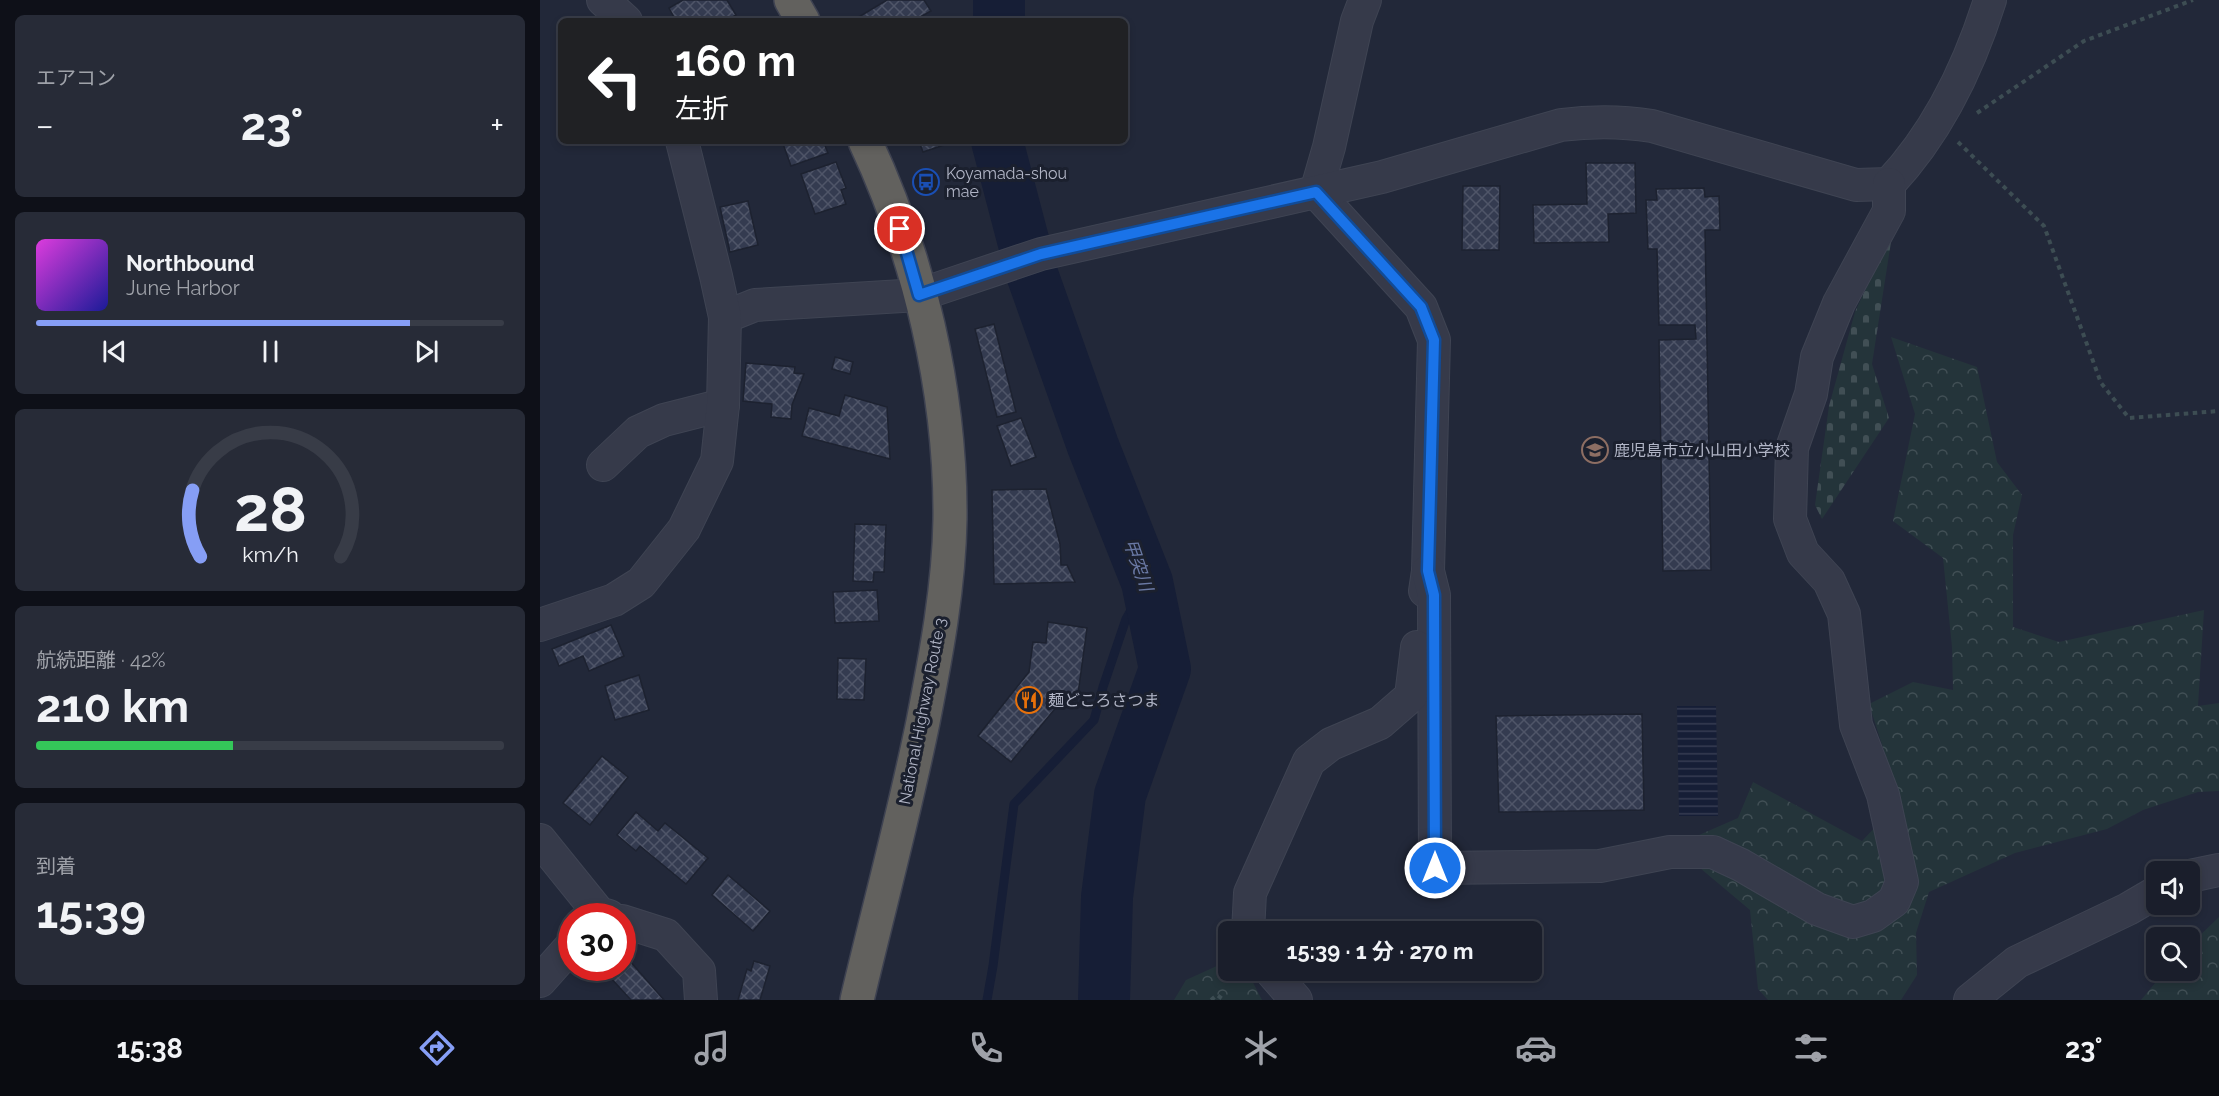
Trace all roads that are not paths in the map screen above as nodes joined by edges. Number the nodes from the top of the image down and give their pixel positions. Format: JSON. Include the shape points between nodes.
{"nodes":[{"id":1,"x":603,"y":0,"type":"edge"},
{"id":2,"x":791,"y":0,"type":"edge"},
{"id":3,"x":1365,"y":0,"type":"edge"},
{"id":4,"x":1990,"y":0,"type":"edge"},
{"id":5,"x":623,"y":18,"type":"edge"},
{"id":6,"x":801,"y":18,"type":"edge"},
{"id":7,"x":683,"y":144,"type":"edge"},
{"id":8,"x":866,"y":144,"type":"edge"},
{"id":9,"x":1889,"y":184,"type":"junction"},
{"id":10,"x":1316,"y":192,"type":"junction"},
{"id":11,"x":919,"y":295,"type":"junction"},
{"id":12,"x":725,"y":317,"type":"junction"},
{"id":13,"x":723,"y":405,"type":"junction"},
{"id":14,"x":622,"y":417,"type":"dead end"},
{"id":15,"x":664,"y":420,"type":"junction"},
{"id":16,"x":603,"y":465,"type":"dead end"},
{"id":17,"x":1428,"y":571,"type":"junction"},
{"id":18,"x":540,"y":626,"type":"edge"},
{"id":19,"x":540,"y":840,"type":"edge"},
{"id":20,"x":2219,"y":870,"type":"edge"},
{"id":21,"x":2200,"y":874,"type":"edge"},
{"id":22,"x":2146,"y":898,"type":"edge"},
{"id":23,"x":595,"y":903,"type":"edge"},
{"id":24,"x":1249,"y":921,"type":"edge"},
{"id":25,"x":636,"y":926,"type":"edge"},
{"id":26,"x":558,"y":961,"type":"edge"},
{"id":27,"x":540,"y":981,"type":"edge"},
{"id":28,"x":1280,"y":981,"type":"edge"},
{"id":29,"x":558,"y":1000,"type":"edge"},
{"id":30,"x":701,"y":1000,"type":"edge"},
{"id":31,"x":857,"y":1000,"type":"edge"},
{"id":32,"x":1296,"y":1000,"type":"edge"},
{"id":33,"x":1970,"y":1000,"type":"edge"}],
"edges":[{"from":1,"to":5,"type":"street"},
{"from":2,"to":6,"type":"highway"},
{"from":3,"to":10,"type":"street"},
{"from":4,"to":9,"type":"street","via":[[1943,127]]},
{"from":7,"to":12,"type":"street"},
{"from":8,"to":11,"type":"highway","name":"National Highway Route 3","via":[[891,204]]},
{"from":9,"to":10,"type":"street","via":[[1856,185],[1652,126],[1585,122],[1561,125]]},
{"from":9,"to":17,"type":"street","via":[[1889,211],[1839,303],[1817,357],[1811,394],[1792,448],[1790,519],[1803,553],[1829,581],[1844,615],[1856,725],[1883,795],[1902,882],[1894,901],[1853,922],[1817,909],[1713,852],[1670,852],[1600,866],[1435,868],[1434,595]]},
{"from":10,"to":11,"type":"street","via":[[1041,254]]},
{"from":10,"to":17,"type":"street","via":[[1421,307],[1434,340]]},
{"from":11,"to":12,"type":"street","via":[[755,305]]},
{"from":11,"to":31,"type":"highway","name":"National Highway Route 3","via":[[935,354],[946,423],[950,520],[945,586],[934,666],[912,773]]},
{"from":12,"to":13,"type":"street"},
{"from":13,"to":15,"type":"street"},
{"from":13,"to":18,"type":"street","via":[[717,461],[684,529],[642,583],[614,600]]},
{"from":14,"to":15,"type":"street"},
{"from":15,"to":16,"type":"street","via":[[638,432]]},
{"from":17,"to":24,"type":"street","via":[[1411,696],[1380,723],[1331,744],[1309,760],[1250,893]]},
{"from":19,"to":23,"type":"street"},
{"from":20,"to":21,"type":"street"},
{"from":22,"to":33,"type":"street","via":[[2017,962]]},
{"from":25,"to":30,"type":"street","via":[[666,935],[699,971]]},
{"from":26,"to":27,"type":"street"},
{"from":27,"to":29,"type":"street"},
{"from":28,"to":32,"type":"street"}]}
